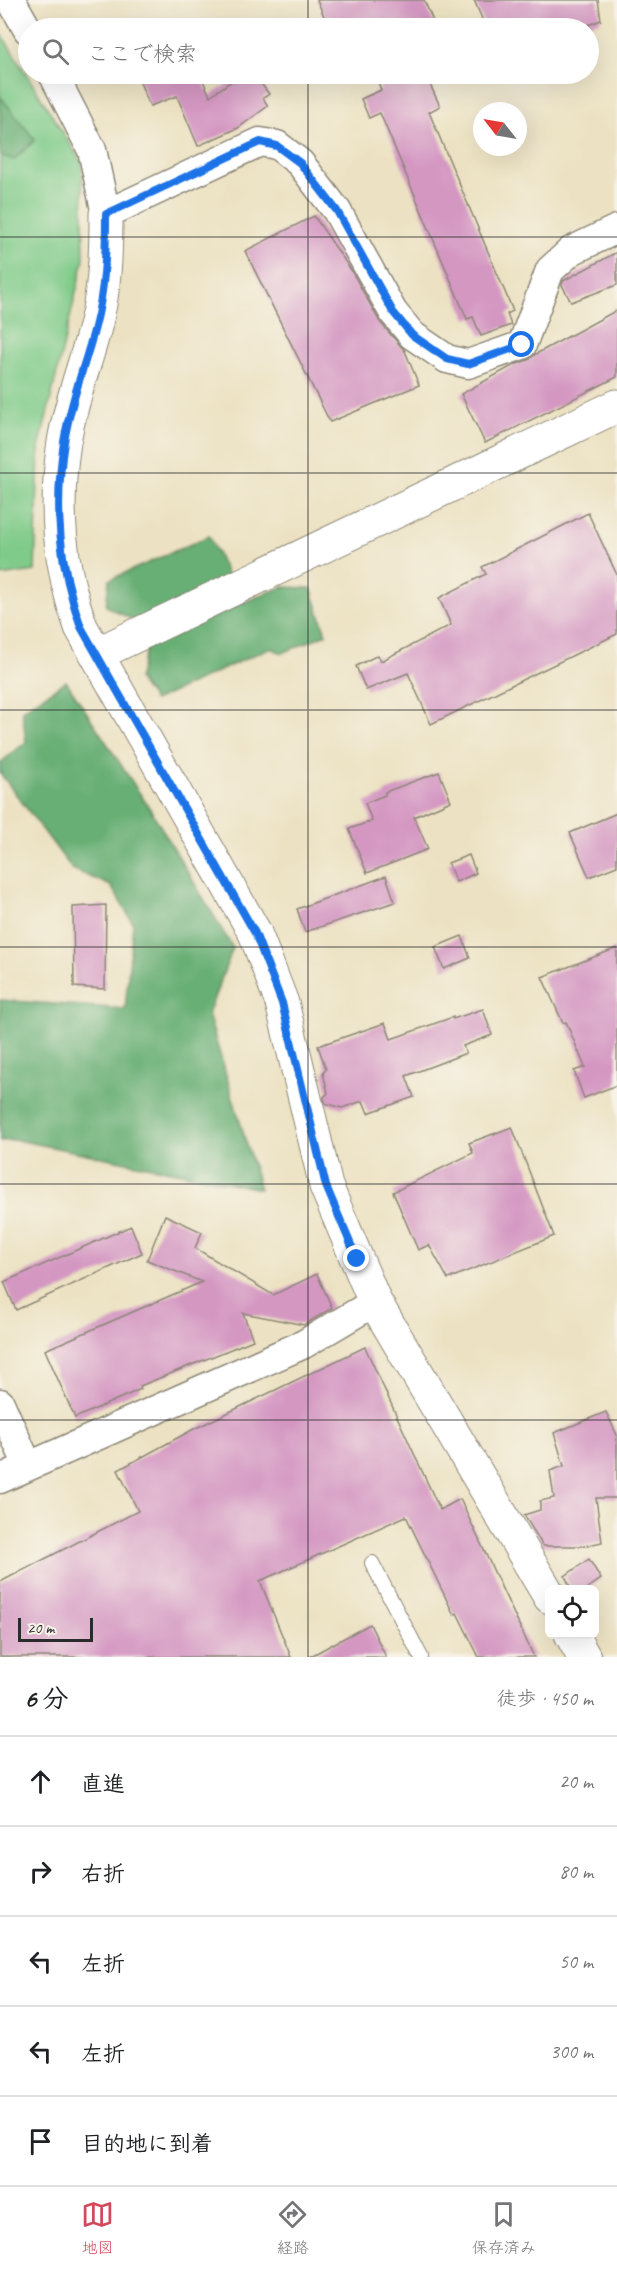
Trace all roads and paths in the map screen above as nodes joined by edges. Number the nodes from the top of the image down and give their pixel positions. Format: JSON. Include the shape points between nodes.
{"nodes":[{"id":1,"x":11,"y":0,"type":"edge"},
{"id":2,"x":21,"y":18,"type":"edge"},
{"id":3,"x":58,"y":84,"type":"edge"},
{"id":4,"x":106,"y":214,"type":"junction"},
{"id":5,"x":617,"y":229,"type":"edge"},
{"id":6,"x":617,"y":406,"type":"edge"},
{"id":7,"x":97,"y":654,"type":"junction"},
{"id":8,"x":375,"y":1302,"type":"junction"},
{"id":9,"x":0,"y":1403,"type":"edge"},
{"id":10,"x":28,"y":1466,"type":"junction"},
{"id":11,"x":0,"y":1479,"type":"edge"},
{"id":12,"x":372,"y":1563,"type":"dead end"},
{"id":13,"x":545,"y":1590,"type":"edge"},
{"id":14,"x":573,"y":1639,"type":"edge"},
{"id":15,"x":421,"y":1657,"type":"edge"},
{"id":16,"x":584,"y":1657,"type":"edge"}],
"edges":[{"from":1,"to":2,"type":"street"},
{"from":3,"to":4,"type":"street","via":[[92,150]]},
{"from":4,"to":5,"type":"street","via":[[260,142],[277,146],[300,163],[337,211],[393,312],[412,335],[447,359],[468,364],[522,345],[550,270],[571,251]]},
{"from":4,"to":7,"type":"street","via":[[106,271],[64,442],[58,508],[69,593],[81,627]]},
{"from":6,"to":7,"type":"street"},
{"from":7,"to":8,"type":"street","via":[[255,933],[282,1003],[326,1186]]},
{"from":8,"to":10,"type":"street","via":[[304,1344]]},
{"from":8,"to":13,"type":"street"},
{"from":9,"to":10,"type":"street"},
{"from":10,"to":11,"type":"street"},
{"from":12,"to":15,"type":"lane"},
{"from":14,"to":16,"type":"street"}]}
